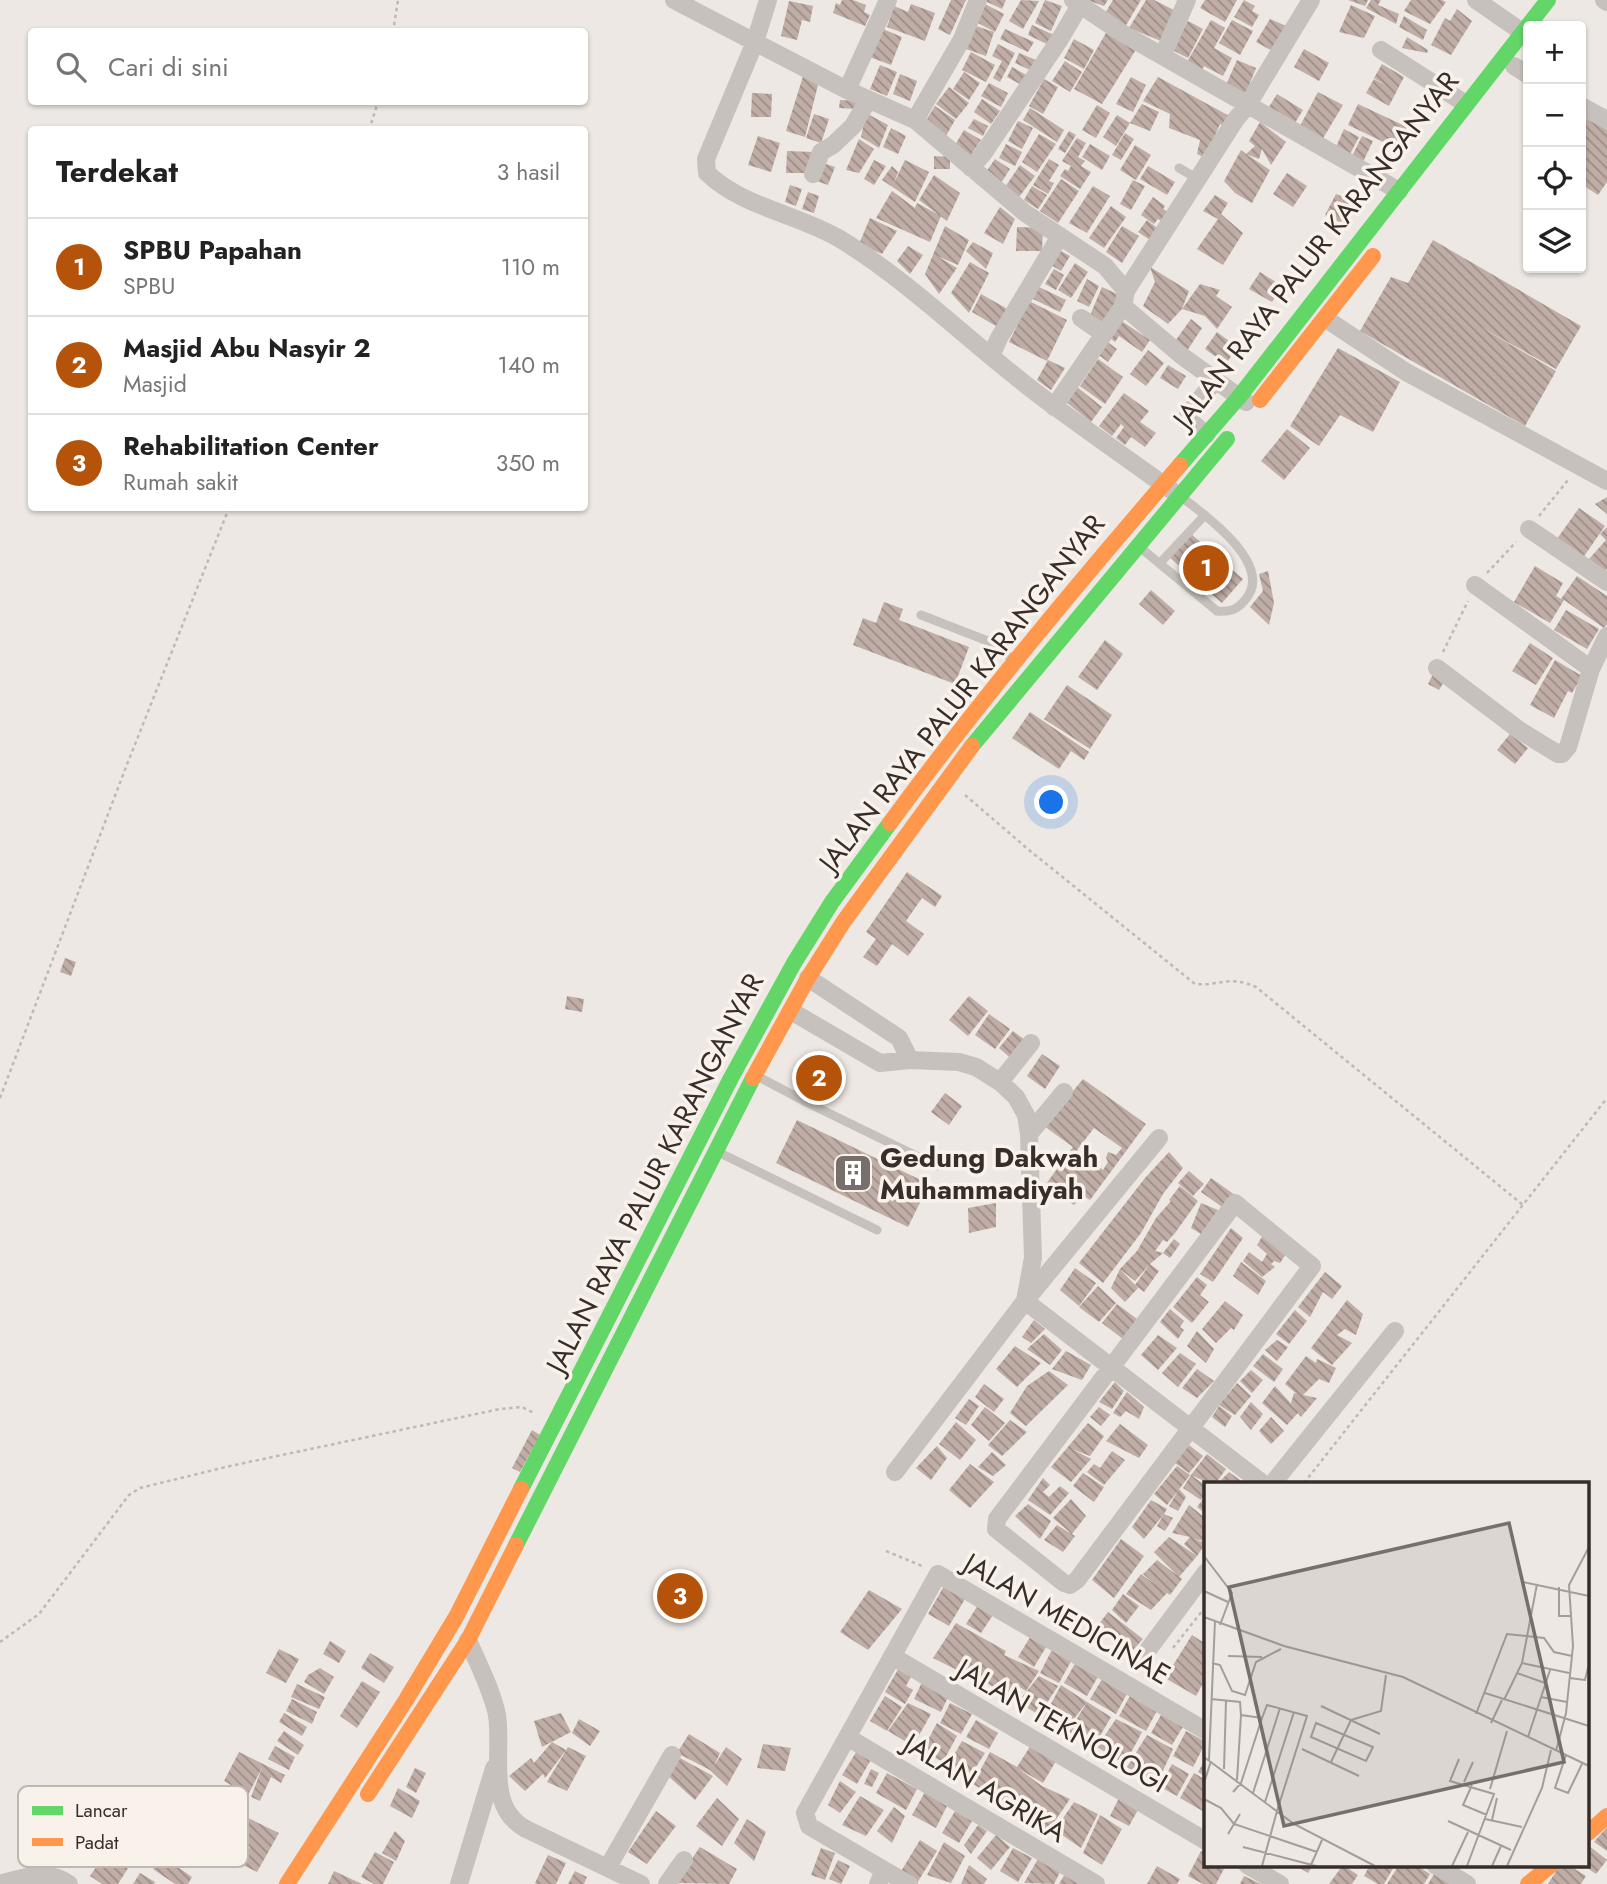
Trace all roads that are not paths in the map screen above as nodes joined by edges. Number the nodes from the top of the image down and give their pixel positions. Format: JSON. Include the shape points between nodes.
{"nodes":[{"id":1,"x":674,"y":0,"type":"edge"},
{"id":2,"x":768,"y":0,"type":"edge"},
{"id":3,"x":888,"y":0,"type":"edge"},
{"id":4,"x":978,"y":0,"type":"edge"},
{"id":5,"x":1187,"y":0,"type":"edge"},
{"id":6,"x":1311,"y":0,"type":"edge"},
{"id":7,"x":1476,"y":0,"type":"edge"},
{"id":8,"x":1077,"y":3,"type":"edge"},
{"id":9,"x":1555,"y":4,"type":"edge"},
{"id":10,"x":1538,"y":21,"type":"edge"},
{"id":11,"x":1549,"y":21,"type":"edge"},
{"id":12,"x":1523,"y":33,"type":"edge"},
{"id":13,"x":1523,"y":36,"type":"edge"},
{"id":14,"x":755,"y":42,"type":"junction"},
{"id":15,"x":1381,"y":50,"type":"dead end"},
{"id":16,"x":1163,"y":55,"type":"junction"},
{"id":17,"x":1521,"y":71,"type":"edge"},
{"id":18,"x":846,"y":90,"type":"junction"},
{"id":19,"x":868,"y":100,"type":"junction"},
{"id":20,"x":1465,"y":104,"type":"junction"},
{"id":21,"x":1247,"y":106,"type":"junction"},
{"id":22,"x":1586,"y":109,"type":"edge"},
{"id":23,"x":915,"y":120,"type":"junction"},
{"id":24,"x":1607,"y":120,"type":"edge"},
{"id":25,"x":971,"y":168,"type":"junction"},
{"id":26,"x":1179,"y":168,"type":"dead end"},
{"id":27,"x":1437,"y":170,"type":"dead end"},
{"id":28,"x":813,"y":174,"type":"dead end"},
{"id":29,"x":1198,"y":179,"type":"junction"},
{"id":30,"x":1399,"y":191,"type":"junction"},
{"id":31,"x":1060,"y":236,"type":"junction"},
{"id":32,"x":1382,"y":244,"type":"dead end"},
{"id":33,"x":1125,"y":299,"type":"junction"},
{"id":34,"x":1081,"y":318,"type":"dead end"},
{"id":35,"x":1326,"y":319,"type":"junction"},
{"id":36,"x":1104,"y":334,"type":"junction"},
{"id":37,"x":991,"y":356,"type":"junction"},
{"id":38,"x":1215,"y":380,"type":"junction"},
{"id":39,"x":1239,"y":397,"type":"junction"},
{"id":40,"x":1054,"y":407,"type":"junction"},
{"id":41,"x":1246,"y":417,"type":"junction"},
{"id":42,"x":1206,"y":435,"type":"junction"},
{"id":43,"x":1607,"y":481,"type":"edge"},
{"id":44,"x":1162,"y":484,"type":"junction"},
{"id":45,"x":1179,"y":496,"type":"junction"},
{"id":46,"x":1205,"y":515,"type":"junction"},
{"id":47,"x":1529,"y":529,"type":"road end"},
{"id":48,"x":1123,"y":531,"type":"junction"},
{"id":49,"x":1139,"y":546,"type":"junction"},
{"id":50,"x":1160,"y":563,"type":"junction"},
{"id":51,"x":1607,"y":582,"type":"edge"},
{"id":52,"x":1475,"y":585,"type":"road end"},
{"id":53,"x":921,"y":615,"type":"dead end"},
{"id":54,"x":1607,"y":636,"type":"edge"},
{"id":55,"x":1010,"y":657,"type":"junction"},
{"id":56,"x":1437,"y":668,"type":"road end"},
{"id":57,"x":1591,"y":669,"type":"junction"},
{"id":58,"x":808,"y":978,"type":"junction"},
{"id":59,"x":790,"y":1011,"type":"junction"},
{"id":60,"x":1031,"y":1043,"type":"dead end"},
{"id":61,"x":910,"y":1060,"type":"junction"},
{"id":62,"x":755,"y":1075,"type":"junction"},
{"id":63,"x":1000,"y":1082,"type":"junction"},
{"id":64,"x":1064,"y":1092,"type":"dead end"},
{"id":65,"x":1029,"y":1133,"type":"junction"},
{"id":66,"x":1159,"y":1138,"type":"dead end"},
{"id":67,"x":716,"y":1150,"type":"junction"},
{"id":68,"x":937,"y":1166,"type":"dead end"},
{"id":69,"x":877,"y":1230,"type":"dead end"},
{"id":70,"x":1025,"y":1301,"type":"junction"},
{"id":71,"x":1395,"y":1331,"type":"dead end"},
{"id":72,"x":1111,"y":1369,"type":"junction"},
{"id":73,"x":1190,"y":1428,"type":"junction"},
{"id":74,"x":895,"y":1472,"type":"dead end"},
{"id":75,"x":1261,"y":1482,"type":"edge"},
{"id":76,"x":1274,"y":1482,"type":"edge"},
{"id":77,"x":1204,"y":1575,"type":"edge"},
{"id":78,"x":468,"y":1640,"type":"junction"},
{"id":79,"x":892,"y":1656,"type":"junction"},
{"id":80,"x":1142,"y":1658,"type":"dead end"},
{"id":81,"x":1204,"y":1730,"type":"edge"},
{"id":82,"x":847,"y":1737,"type":"junction"},
{"id":83,"x":499,"y":1751,"type":"junction"},
{"id":84,"x":672,"y":1755,"type":"dead end"},
{"id":85,"x":362,"y":1805,"type":"dead end"},
{"id":86,"x":1607,"y":1816,"type":"edge"},
{"id":87,"x":1590,"y":1831,"type":"edge"},
{"id":88,"x":1204,"y":1840,"type":"edge"},
{"id":89,"x":684,"y":1860,"type":"dead end"},
{"id":90,"x":608,"y":1867,"type":"junction"},
{"id":91,"x":1250,"y":1867,"type":"edge"},
{"id":92,"x":1437,"y":1867,"type":"edge"},
{"id":93,"x":1549,"y":1867,"type":"edge"},
{"id":94,"x":881,"y":1877,"type":"edge"},
{"id":95,"x":0,"y":1884,"type":"edge"},
{"id":96,"x":69,"y":1884,"type":"edge"},
{"id":97,"x":287,"y":1884,"type":"edge"},
{"id":98,"x":459,"y":1884,"type":"edge"},
{"id":99,"x":641,"y":1884,"type":"edge"},
{"id":100,"x":667,"y":1884,"type":"edge"},
{"id":101,"x":909,"y":1884,"type":"edge"},
{"id":102,"x":1096,"y":1884,"type":"edge"},
{"id":103,"x":1280,"y":1884,"type":"edge"},
{"id":104,"x":1467,"y":1884,"type":"edge"},
{"id":105,"x":1528,"y":1884,"type":"edge"}],
"edges":[{"from":1,"to":14,"type":"street"},
{"from":2,"to":14,"type":"street"},
{"from":3,"to":18,"type":"street"},
{"from":4,"to":23,"type":"street","via":[[962,39]]},
{"from":5,"to":16,"type":"street"},
{"from":6,"to":21,"type":"street"},
{"from":7,"to":12,"type":"street"},
{"from":8,"to":16,"type":"street"},
{"from":8,"to":25,"type":"street","via":[[1060,39]]},
{"from":9,"to":10,"type":"main road","name":"JALAN RAYA PALUR KARANGANYAR"},
{"from":9,"to":11,"type":"main road","name":"JALAN RAYA PALUR KARANGANYAR"},
{"from":13,"to":20,"type":"main road","name":"JALAN RAYA PALUR KARANGANYAR"},
{"from":14,"to":18,"type":"street"},
{"from":14,"to":37,"type":"street","via":[[706,159],[707,173],[770,210],[840,239]]},
{"from":15,"to":20,"type":"street"},
{"from":16,"to":21,"type":"street"},
{"from":17,"to":27,"type":"main road","name":"JALAN RAYA PALUR KARANGANYAR"},
{"from":18,"to":19,"type":"street"},
{"from":19,"to":23,"type":"street"},
{"from":19,"to":28,"type":"street","via":[[853,126],[821,152]]},
{"from":20,"to":30,"type":"main road","name":"JALAN RAYA PALUR KARANGANYAR"},
{"from":21,"to":29,"type":"street"},
{"from":21,"to":30,"type":"street"},
{"from":22,"to":24,"type":"street"},
{"from":23,"to":25,"type":"street"},
{"from":25,"to":31,"type":"street"},
{"from":26,"to":29,"type":"lane"},
{"from":29,"to":33,"type":"street"},
{"from":30,"to":39,"type":"main road","name":"JALAN RAYA PALUR KARANGANYAR"},
{"from":31,"to":33,"type":"street","via":[[1105,266]]},
{"from":31,"to":37,"type":"street"},
{"from":32,"to":35,"type":"main road","name":"JALAN RAYA PALUR KARANGANYAR"},
{"from":33,"to":36,"type":"street"},
{"from":33,"to":38,"type":"street","via":[[1182,356]]},
{"from":34,"to":36,"type":"street"},
{"from":35,"to":41,"type":"main road","name":"JALAN RAYA PALUR KARANGANYAR"},
{"from":35,"to":43,"type":"street","via":[[1406,372]]},
{"from":36,"to":40,"type":"street"},
{"from":37,"to":40,"type":"street"},
{"from":38,"to":39,"type":"street"},
{"from":38,"to":42,"type":"street","via":[[1188,415]]},
{"from":39,"to":41,"type":"street"},
{"from":39,"to":42,"type":"main road","name":"JALAN RAYA PALUR KARANGANYAR"},
{"from":40,"to":44,"type":"street"},
{"from":41,"to":45,"type":"main road","name":"JALAN RAYA PALUR KARANGANYAR"},
{"from":42,"to":44,"type":"main road","name":"JALAN RAYA PALUR KARANGANYAR"},
{"from":44,"to":45,"type":"street"},
{"from":44,"to":48,"type":"main road","name":"JALAN RAYA PALUR KARANGANYAR"},
{"from":45,"to":46,"type":"lane"},
{"from":45,"to":49,"type":"main road","name":"JALAN RAYA PALUR KARANGANYAR"},
{"from":46,"to":50,"type":"lane"},
{"from":46,"to":50,"type":"lane","via":[[1236,543],[1254,580],[1252,593],[1241,606],[1230,612],[1217,611]]},
{"from":47,"to":51,"type":"street"},
{"from":48,"to":49,"type":"lane"},
{"from":48,"to":55,"type":"main road","name":"JALAN RAYA PALUR KARANGANYAR"},
{"from":49,"to":50,"type":"lane"},
{"from":49,"to":58,"type":"main road","name":"JALAN RAYA PALUR KARANGANYAR","via":[[947,779],[844,920]]},
{"from":52,"to":57,"type":"street"},
{"from":53,"to":55,"type":"lane","via":[[996,645]]},
{"from":54,"to":57,"type":"street"},
{"from":55,"to":97,"type":"main road","name":"JALAN RAYA PALUR KARANGANYAR","via":[[832,902],[794,963],[456,1617]]},
{"from":56,"to":57,"type":"street","via":[[1518,730],[1558,754],[1568,747]]},
{"from":58,"to":59,"type":"main road","name":"JALAN RAYA PALUR KARANGANYAR"},
{"from":58,"to":61,"type":"street","via":[[893,1035]]},
{"from":59,"to":61,"type":"street","via":[[876,1060]]},
{"from":59,"to":62,"type":"main road","name":"JALAN RAYA PALUR KARANGANYAR"},
{"from":60,"to":63,"type":"street"},
{"from":61,"to":63,"type":"street","via":[[968,1064]]},
{"from":62,"to":67,"type":"main road","name":"JALAN RAYA PALUR KARANGANYAR"},
{"from":62,"to":68,"type":"lane"},
{"from":63,"to":65,"type":"street","via":[[1016,1097]]},
{"from":64,"to":65,"type":"street"},
{"from":65,"to":70,"type":"street","via":[[1033,1258]]},
{"from":66,"to":70,"type":"street"},
{"from":67,"to":69,"type":"lane"},
{"from":67,"to":78,"type":"main road","name":"JALAN RAYA PALUR KARANGANYAR"},
{"from":70,"to":72,"type":"street"},
{"from":70,"to":74,"type":"street"},
{"from":71,"to":76,"type":"street"},
{"from":72,"to":73,"type":"street"},
{"from":72,"to":73,"type":"street","via":[[995,1523],[996,1529],[1065,1583],[1074,1584]]},
{"from":72,"to":73,"type":"street","via":[[1235,1203],[1312,1266]]},
{"from":73,"to":75,"type":"street"},
{"from":77,"to":80,"type":"street"},
{"from":78,"to":83,"type":"street","via":[[497,1716]]},
{"from":78,"to":85,"type":"main road","name":"JALAN RAYA PALUR KARANGANYAR"},
{"from":79,"to":81,"type":"street","name":"JALAN MEDICINAE","via":[[938,1574]]},
{"from":79,"to":82,"type":"street"},
{"from":79,"to":88,"type":"street","name":"JALAN TEKNOLOGI"},
{"from":82,"to":94,"type":"street","via":[[808,1806],[806,1820]]},
{"from":82,"to":102,"type":"street","name":"JALAN AGRIKA"},
{"from":83,"to":90,"type":"street","via":[[503,1804],[514,1821]]},
{"from":83,"to":98,"type":"street"},
{"from":84,"to":90,"type":"street"},
{"from":86,"to":87,"type":"main road"},
{"from":89,"to":100,"type":"street"},
{"from":90,"to":99,"type":"street"},
{"from":91,"to":103,"type":"street"},
{"from":92,"to":104,"type":"street"},
{"from":93,"to":105,"type":"main road"},
{"from":94,"to":101,"type":"street"},
{"from":95,"to":96,"type":"street","via":[[41,1875],[60,1877]]}]}
